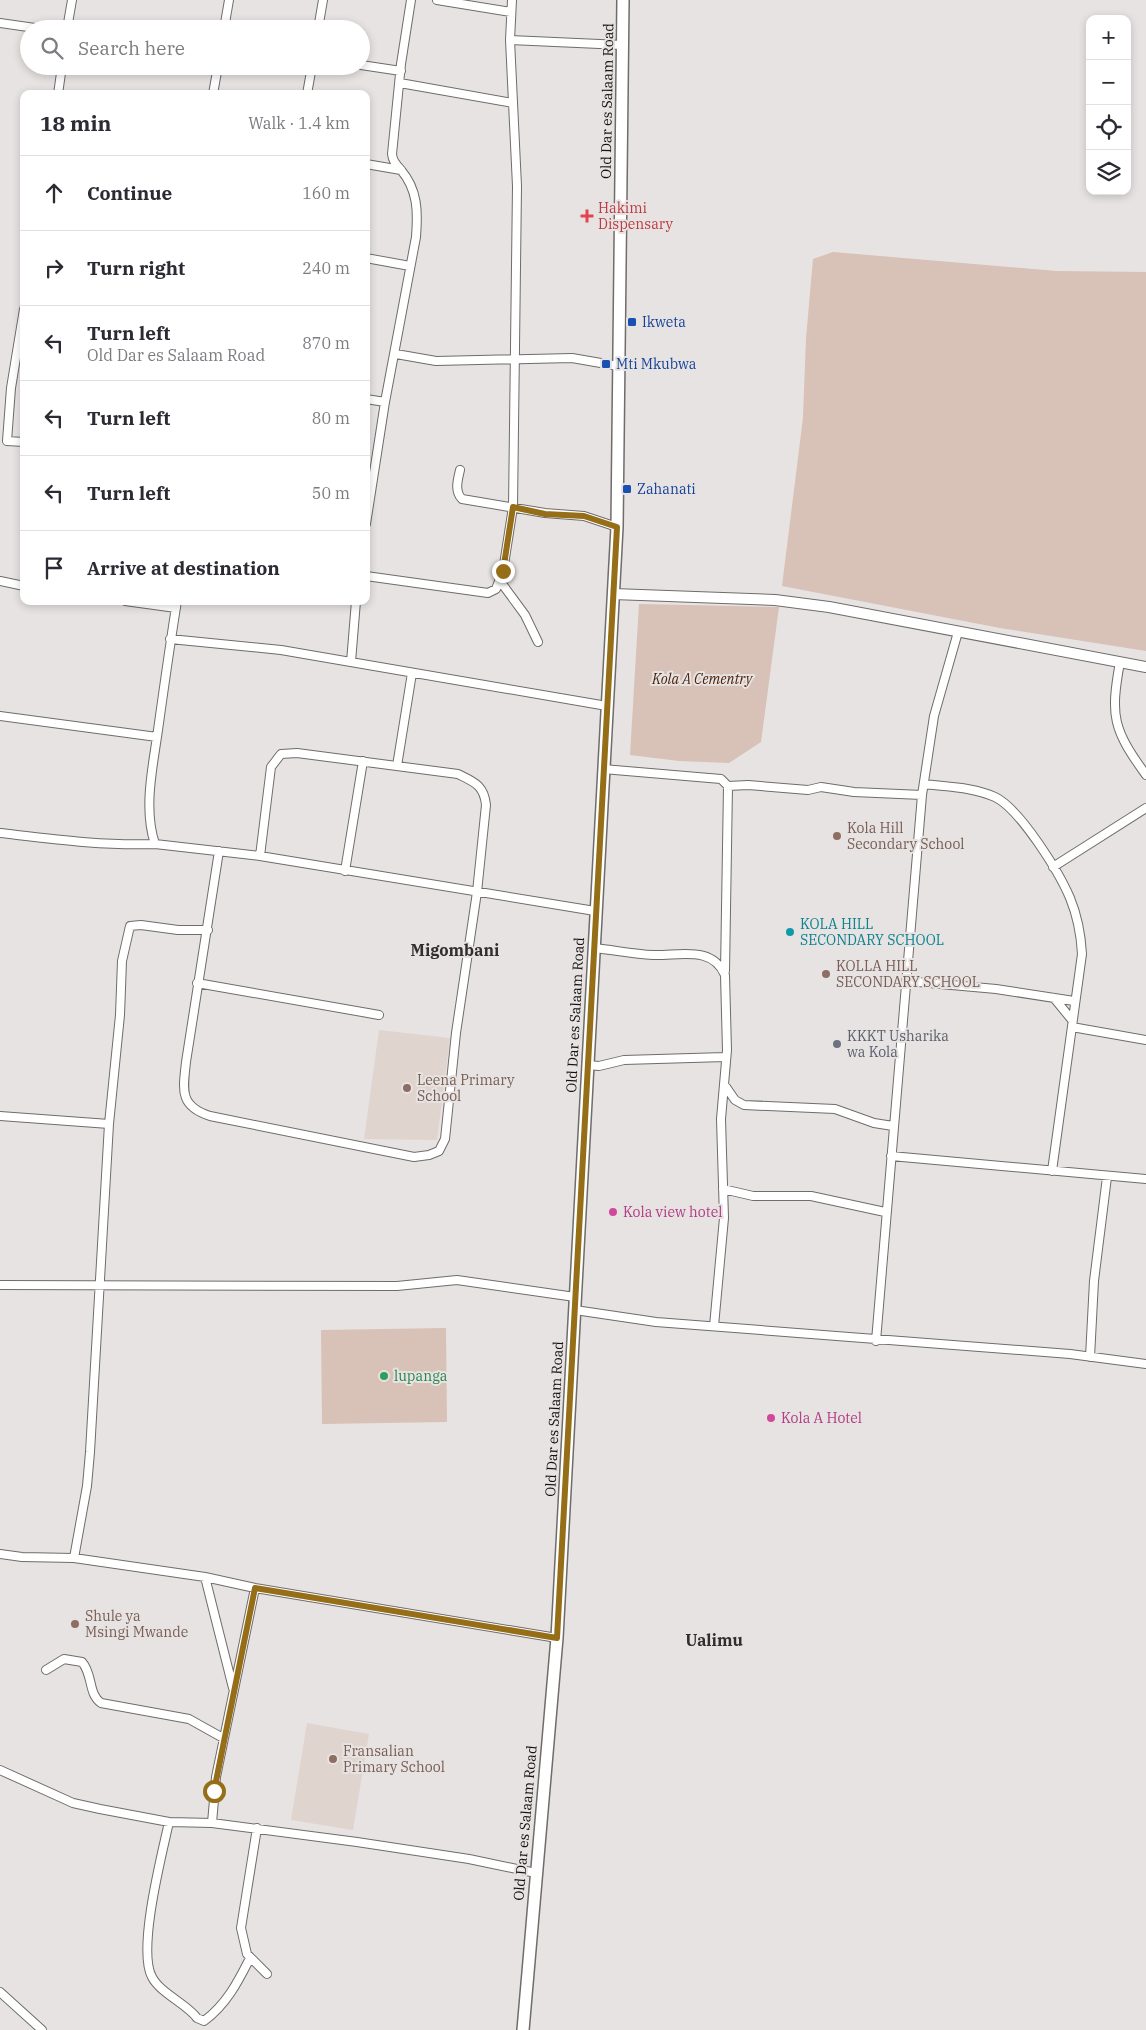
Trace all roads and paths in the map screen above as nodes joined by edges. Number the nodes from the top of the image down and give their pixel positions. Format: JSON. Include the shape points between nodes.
{"nodes":[{"id":1,"x":72,"y":0,"type":"edge"},
{"id":2,"x":229,"y":0,"type":"edge"},
{"id":3,"x":323,"y":0,"type":"edge"},
{"id":4,"x":411,"y":0,"type":"edge"},
{"id":5,"x":436,"y":0,"type":"edge"},
{"id":6,"x":512,"y":0,"type":"edge"},
{"id":7,"x":623,"y":0,"type":"edge"},
{"id":8,"x":511,"y":12,"type":"junction"},
{"id":9,"x":69,"y":20,"type":"edge"},
{"id":10,"x":226,"y":20,"type":"edge"},
{"id":11,"x":320,"y":20,"type":"edge"},
{"id":12,"x":0,"y":23,"type":"edge"},
{"id":13,"x":20,"y":26,"type":"edge"},
{"id":14,"x":510,"y":40,"type":"junction"},
{"id":15,"x":622,"y":45,"type":"junction"},
{"id":16,"x":370,"y":66,"type":"edge"},
{"id":17,"x":400,"y":71,"type":"junction"},
{"id":18,"x":61,"y":75,"type":"edge"},
{"id":19,"x":216,"y":75,"type":"edge"},
{"id":20,"x":310,"y":75,"type":"edge"},
{"id":21,"x":400,"y":83,"type":"junction"},
{"id":22,"x":59,"y":90,"type":"edge"},
{"id":23,"x":214,"y":90,"type":"edge"},
{"id":24,"x":308,"y":90,"type":"edge"},
{"id":25,"x":513,"y":103,"type":"junction"},
{"id":26,"x":370,"y":165,"type":"edge"},
{"id":27,"x":401,"y":170,"type":"junction"},
{"id":28,"x":370,"y":259,"type":"edge"},
{"id":29,"x":410,"y":266,"type":"junction"},
{"id":30,"x":20,"y":333,"type":"edge"},
{"id":31,"x":396,"y":354,"type":"junction"},
{"id":32,"x":514,"y":359,"type":"junction"},
{"id":33,"x":618,"y":366,"type":"junction"},
{"id":34,"x":370,"y":400,"type":"edge"},
{"id":35,"x":385,"y":402,"type":"junction"},
{"id":36,"x":3,"y":440,"type":"edge"},
{"id":37,"x":20,"y":442,"type":"edge"},
{"id":38,"x":460,"y":470,"type":"dead end"},
{"id":39,"x":370,"y":498,"type":"edge"},
{"id":40,"x":513,"y":507,"type":"junction"},
{"id":41,"x":617,"y":527,"type":"junction"},
{"id":42,"x":370,"y":577,"type":"edge"},
{"id":43,"x":0,"y":581,"type":"edge"},
{"id":44,"x":500,"y":582,"type":"junction"},
{"id":45,"x":20,"y":585,"type":"edge"},
{"id":46,"x":613,"y":594,"type":"junction"},
{"id":47,"x":177,"y":605,"type":"edge"},
{"id":48,"x":356,"y":605,"type":"edge"},
{"id":49,"x":958,"y":632,"type":"junction"},
{"id":50,"x":170,"y":639,"type":"junction"},
{"id":51,"x":538,"y":642,"type":"dead end"},
{"id":52,"x":351,"y":662,"type":"junction"},
{"id":53,"x":1120,"y":662,"type":"junction"},
{"id":54,"x":1146,"y":666,"type":"edge"},
{"id":55,"x":412,"y":673,"type":"junction"},
{"id":56,"x":607,"y":706,"type":"junction"},
{"id":57,"x":0,"y":716,"type":"edge"},
{"id":58,"x":157,"y":737,"type":"junction"},
{"id":59,"x":363,"y":761,"type":"junction"},
{"id":60,"x":397,"y":766,"type":"junction"},
{"id":61,"x":603,"y":769,"type":"junction"},
{"id":62,"x":1146,"y":775,"type":"edge"},
{"id":63,"x":924,"y":784,"type":"junction"},
{"id":64,"x":728,"y":786,"type":"junction"},
{"id":65,"x":922,"y":795,"type":"junction"},
{"id":66,"x":1146,"y":808,"type":"edge"},
{"id":67,"x":0,"y":832,"type":"edge"},
{"id":68,"x":155,"y":844,"type":"junction"},
{"id":69,"x":219,"y":851,"type":"junction"},
{"id":70,"x":260,"y":856,"type":"junction"},
{"id":71,"x":1053,"y":867,"type":"junction"},
{"id":72,"x":345,"y":871,"type":"junction"},
{"id":73,"x":477,"y":892,"type":"junction"},
{"id":74,"x":596,"y":911,"type":"junction"},
{"id":75,"x":208,"y":930,"type":"junction"},
{"id":76,"x":594,"y":948,"type":"junction"},
{"id":77,"x":725,"y":975,"type":"junction"},
{"id":78,"x":907,"y":981,"type":"junction"},
{"id":79,"x":197,"y":983,"type":"junction"},
{"id":80,"x":1054,"y":998,"type":"junction"},
{"id":81,"x":1074,"y":1001,"type":"junction"},
{"id":82,"x":379,"y":1015,"type":"dead end"},
{"id":83,"x":1072,"y":1024,"type":"junction"},
{"id":84,"x":1146,"y":1040,"type":"edge"},
{"id":85,"x":725,"y":1057,"type":"junction"},
{"id":86,"x":587,"y":1065,"type":"junction"},
{"id":87,"x":726,"y":1088,"type":"junction"},
{"id":88,"x":0,"y":1116,"type":"edge"},
{"id":89,"x":109,"y":1124,"type":"junction"},
{"id":90,"x":892,"y":1126,"type":"junction"},
{"id":91,"x":891,"y":1156,"type":"junction"},
{"id":92,"x":1052,"y":1171,"type":"junction"},
{"id":93,"x":1107,"y":1177,"type":"junction"},
{"id":94,"x":1146,"y":1179,"type":"edge"},
{"id":95,"x":723,"y":1189,"type":"junction"},
{"id":96,"x":886,"y":1212,"type":"junction"},
{"id":97,"x":0,"y":1285,"type":"edge"},
{"id":98,"x":98,"y":1285,"type":"junction"},
{"id":99,"x":575,"y":1297,"type":"junction"},
{"id":100,"x":575,"y":1310,"type":"junction"},
{"id":101,"x":714,"y":1326,"type":"junction"},
{"id":102,"x":876,"y":1341,"type":"junction"},
{"id":103,"x":1090,"y":1357,"type":"junction"},
{"id":104,"x":1146,"y":1364,"type":"edge"},
{"id":105,"x":0,"y":1554,"type":"edge"},
{"id":106,"x":74,"y":1558,"type":"junction"},
{"id":107,"x":205,"y":1576,"type":"junction"},
{"id":108,"x":255,"y":1588,"type":"junction"},
{"id":109,"x":557,"y":1638,"type":"junction"},
{"id":110,"x":46,"y":1670,"type":"dead end"},
{"id":111,"x":234,"y":1690,"type":"junction"},
{"id":112,"x":223,"y":1738,"type":"junction"},
{"id":113,"x":0,"y":1770,"type":"edge"},
{"id":114,"x":169,"y":1822,"type":"junction"},
{"id":115,"x":212,"y":1823,"type":"junction"},
{"id":116,"x":257,"y":1828,"type":"junction"},
{"id":117,"x":536,"y":1873,"type":"junction"},
{"id":118,"x":250,"y":1958,"type":"junction"},
{"id":119,"x":267,"y":1974,"type":"dead end"},
{"id":120,"x":0,"y":1992,"type":"edge"},
{"id":121,"x":42,"y":2030,"type":"edge"},
{"id":122,"x":523,"y":2030,"type":"edge"}],
"edges":[{"from":1,"to":9,"type":"street"},
{"from":2,"to":10,"type":"street"},
{"from":3,"to":11,"type":"street"},
{"from":4,"to":17,"type":"street"},
{"from":5,"to":8,"type":"street"},
{"from":6,"to":8,"type":"street"},
{"from":7,"to":15,"type":"main road","name":"Old Dar es Salaam Road"},
{"from":8,"to":14,"type":"street"},
{"from":12,"to":13,"type":"street"},
{"from":14,"to":15,"type":"street"},
{"from":14,"to":25,"type":"street"},
{"from":15,"to":33,"type":"main road","name":"Old Dar es Salaam Road"},
{"from":16,"to":17,"type":"street"},
{"from":17,"to":21,"type":"street"},
{"from":18,"to":22,"type":"street"},
{"from":19,"to":23,"type":"street"},
{"from":20,"to":24,"type":"street"},
{"from":21,"to":25,"type":"street"},
{"from":21,"to":27,"type":"street","via":[[392,154],[394,164]]},
{"from":25,"to":32,"type":"street","via":[[516,186]]},
{"from":26,"to":27,"type":"street"},
{"from":27,"to":29,"type":"street","via":[[416,199],[418,212]]},
{"from":28,"to":29,"type":"street"},
{"from":29,"to":31,"type":"street"},
{"from":30,"to":36,"type":"street"},
{"from":31,"to":32,"type":"street","via":[[436,361]]},
{"from":31,"to":35,"type":"street"},
{"from":32,"to":33,"type":"street","via":[[572,358]]},
{"from":32,"to":40,"type":"street"},
{"from":33,"to":41,"type":"main road","name":"Old Dar es Salaam Road"},
{"from":34,"to":35,"type":"street"},
{"from":35,"to":39,"type":"street"},
{"from":36,"to":37,"type":"street"},
{"from":38,"to":40,"type":"street","via":[[459,496]]},
{"from":40,"to":41,"type":"street","via":[[545,514],[584,516]]},
{"from":40,"to":44,"type":"street"},
{"from":41,"to":46,"type":"main road","name":"Old Dar es Salaam Road"},
{"from":42,"to":44,"type":"street","via":[[488,593]]},
{"from":43,"to":45,"type":"street"},
{"from":44,"to":51,"type":"street","via":[[525,615]]},
{"from":46,"to":49,"type":"street","via":[[775,600]]},
{"from":46,"to":56,"type":"main road","name":"Old Dar es Salaam Road"},
{"from":47,"to":50,"type":"street"},
{"from":48,"to":52,"type":"street"},
{"from":49,"to":53,"type":"street"},
{"from":49,"to":63,"type":"street","via":[[934,716]]},
{"from":50,"to":52,"type":"street","via":[[281,650]]},
{"from":50,"to":58,"type":"street"},
{"from":52,"to":55,"type":"street"},
{"from":53,"to":54,"type":"street"},
{"from":53,"to":62,"type":"street","via":[[1114,708],[1116,725],[1125,745]]},
{"from":55,"to":56,"type":"street"},
{"from":55,"to":60,"type":"street"},
{"from":56,"to":61,"type":"main road","name":"Old Dar es Salaam Road"},
{"from":57,"to":58,"type":"street"},
{"from":58,"to":68,"type":"street","via":[[150,789],[150,821]]},
{"from":59,"to":60,"type":"street"},
{"from":59,"to":70,"type":"street","via":[[281,754],[271,767]]},
{"from":59,"to":72,"type":"street"},
{"from":60,"to":73,"type":"street","via":[[458,774],[485,793]]},
{"from":61,"to":64,"type":"street","via":[[720,779]]},
{"from":61,"to":74,"type":"main road","name":"Old Dar es Salaam Road"},
{"from":63,"to":65,"type":"street"},
{"from":63,"to":71,"type":"street","via":[[997,798],[1012,809]]},
{"from":64,"to":65,"type":"street","via":[[808,790],[821,787]]},
{"from":64,"to":77,"type":"street"},
{"from":65,"to":78,"type":"street"},
{"from":66,"to":71,"type":"street"},
{"from":67,"to":68,"type":"street","via":[[91,844]]},
{"from":68,"to":69,"type":"street"},
{"from":69,"to":70,"type":"street"},
{"from":69,"to":75,"type":"street"},
{"from":70,"to":72,"type":"street"},
{"from":71,"to":81,"type":"street","via":[[1070,898],[1081,935],[1082,954]]},
{"from":72,"to":73,"type":"street"},
{"from":73,"to":74,"type":"street"},
{"from":73,"to":79,"type":"street","via":[[456,1033],[445,1139],[441,1148],[429,1155],[414,1157],[360,1148],[210,1116],[192,1108],[185,1096],[184,1080]]},
{"from":74,"to":76,"type":"main road","name":"Old Dar es Salaam Road"},
{"from":75,"to":79,"type":"street"},
{"from":75,"to":89,"type":"street","via":[[130,926],[122,961]]},
{"from":76,"to":77,"type":"street","via":[[654,955],[693,953],[715,960]]},
{"from":76,"to":86,"type":"main road","name":"Old Dar es Salaam Road"},
{"from":77,"to":85,"type":"street"},
{"from":78,"to":80,"type":"street"},
{"from":78,"to":90,"type":"street"},
{"from":79,"to":82,"type":"street"},
{"from":80,"to":81,"type":"street"},
{"from":80,"to":83,"type":"street"},
{"from":81,"to":83,"type":"street"},
{"from":83,"to":84,"type":"street"},
{"from":83,"to":92,"type":"street"},
{"from":85,"to":86,"type":"street","via":[[624,1060],[599,1066]]},
{"from":85,"to":87,"type":"street"},
{"from":86,"to":99,"type":"main road","name":"Old Dar es Salaam Road"},
{"from":87,"to":90,"type":"street","via":[[735,1100],[744,1105],[835,1109]]},
{"from":87,"to":95,"type":"street","via":[[722,1119]]},
{"from":88,"to":89,"type":"street"},
{"from":89,"to":98,"type":"street"},
{"from":90,"to":91,"type":"street"},
{"from":91,"to":92,"type":"street"},
{"from":91,"to":96,"type":"street"},
{"from":92,"to":93,"type":"street"},
{"from":93,"to":94,"type":"street"},
{"from":93,"to":103,"type":"street","via":[[1094,1281]]},
{"from":95,"to":96,"type":"street","via":[[753,1196],[811,1196]]},
{"from":95,"to":101,"type":"street","via":[[724,1218]]},
{"from":96,"to":102,"type":"street"},
{"from":97,"to":98,"type":"street"},
{"from":98,"to":99,"type":"street","via":[[397,1286],[457,1280]]},
{"from":98,"to":106,"type":"street","via":[[87,1486]]},
{"from":99,"to":100,"type":"main road","name":"Old Dar es Salaam Road"},
{"from":100,"to":101,"type":"street","via":[[656,1322]]},
{"from":100,"to":109,"type":"main road","name":"Old Dar es Salaam Road"},
{"from":101,"to":102,"type":"street"},
{"from":102,"to":103,"type":"street"},
{"from":103,"to":104,"type":"street"},
{"from":105,"to":106,"type":"street"},
{"from":106,"to":107,"type":"street"},
{"from":107,"to":108,"type":"street"},
{"from":107,"to":111,"type":"street"},
{"from":108,"to":109,"type":"street"},
{"from":108,"to":111,"type":"street"},
{"from":109,"to":117,"type":"main road","name":"Old Dar es Salaam Road"},
{"from":110,"to":112,"type":"street","via":[[64,1659],[82,1662],[88,1670],[95,1698],[102,1703],[189,1719]]},
{"from":111,"to":112,"type":"street"},
{"from":112,"to":115,"type":"street"},
{"from":113,"to":114,"type":"street","via":[[73,1803]]},
{"from":114,"to":115,"type":"street"},
{"from":114,"to":118,"type":"street","via":[[147,1947],[146,1960],[152,1979],[204,2021],[219,2009]]},
{"from":115,"to":116,"type":"street"},
{"from":116,"to":117,"type":"street","via":[[469,1859]]},
{"from":116,"to":118,"type":"street","via":[[241,1928],[244,1949]]},
{"from":117,"to":122,"type":"main road","name":"Old Dar es Salaam Road"},
{"from":118,"to":119,"type":"street"},
{"from":120,"to":121,"type":"street"}]}
